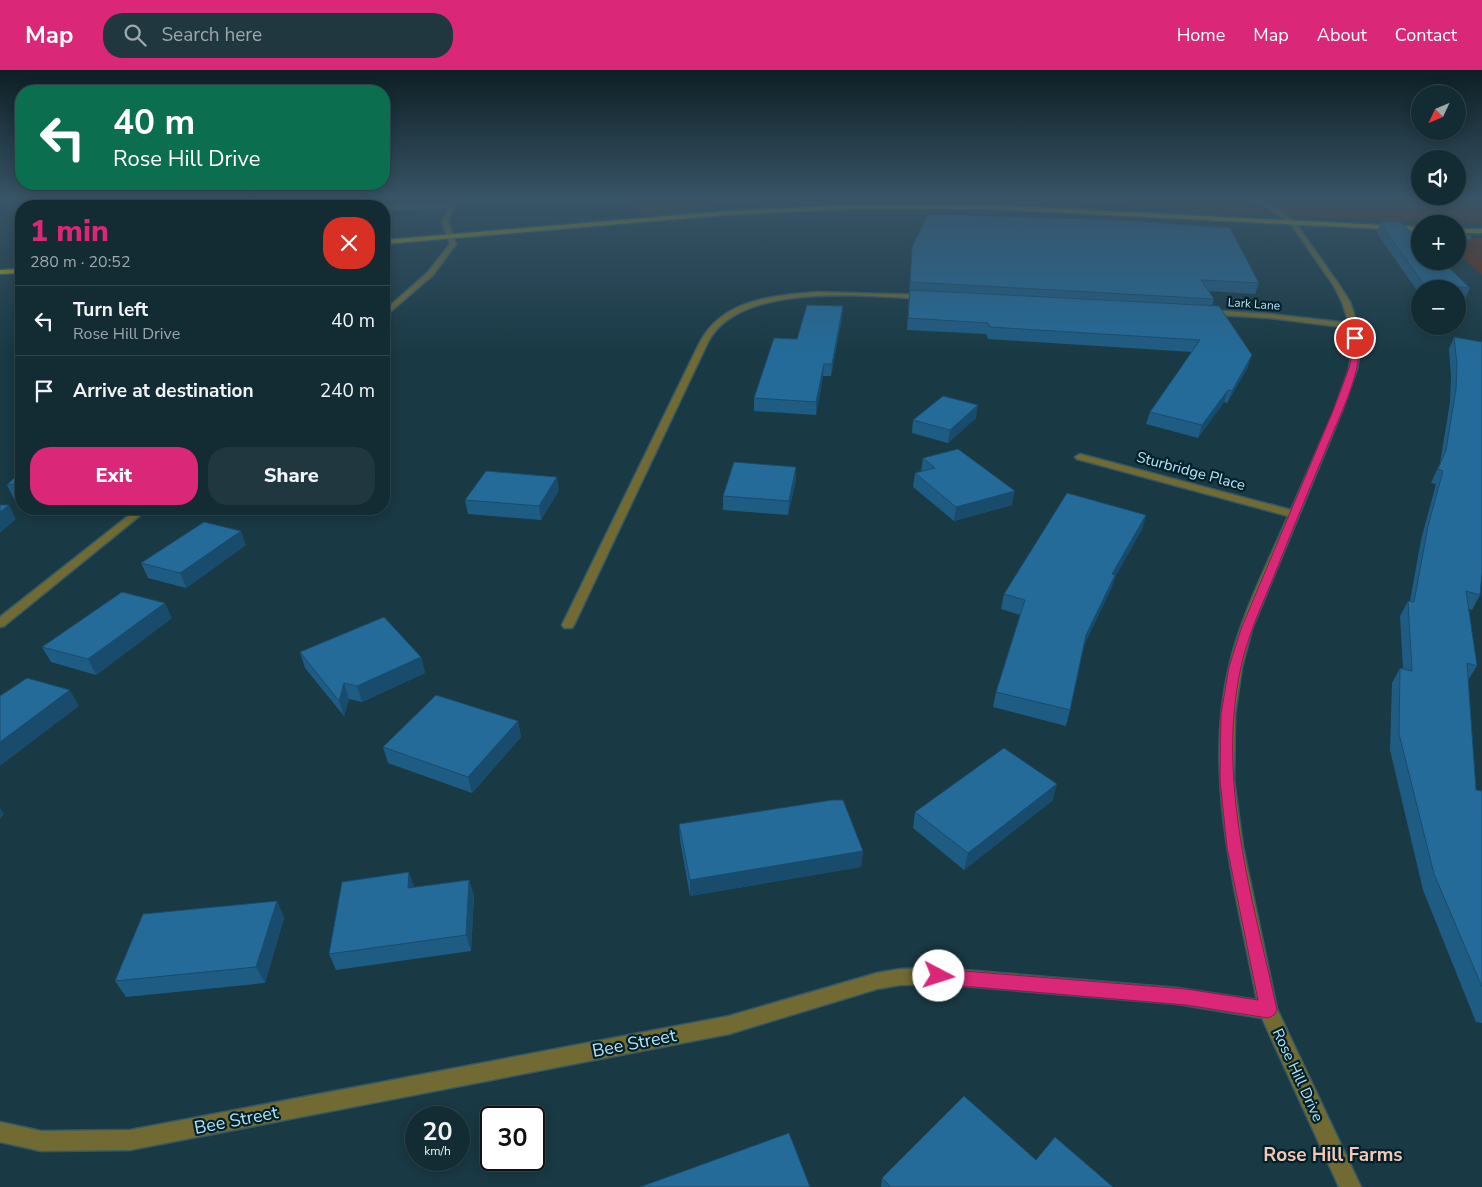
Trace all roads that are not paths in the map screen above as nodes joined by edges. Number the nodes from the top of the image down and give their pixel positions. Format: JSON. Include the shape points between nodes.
{"nodes":[{"id":1,"x":448,"y":252,"type":"edge"},
{"id":2,"x":1313,"y":252,"type":"edge"},
{"id":3,"x":15,"y":271,"type":"edge"},
{"id":4,"x":0,"y":272,"type":"edge"},
{"id":5,"x":930,"y":297,"type":"edge"},
{"id":6,"x":390,"y":309,"type":"edge"},
{"id":7,"x":1201,"y":312,"type":"edge"},
{"id":8,"x":1354,"y":326,"type":"junction"},
{"id":9,"x":1080,"y":457,"type":"dead end"},
{"id":10,"x":1294,"y":514,"type":"junction"},
{"id":11,"x":135,"y":515,"type":"edge"},
{"id":12,"x":0,"y":623,"type":"edge"},
{"id":13,"x":568,"y":626,"type":"dead end"},
{"id":14,"x":1268,"y":1010,"type":"junction"},
{"id":15,"x":0,"y":1132,"type":"edge"},
{"id":16,"x":1350,"y":1187,"type":"edge"}],
"edges":[{"from":1,"to":6,"type":"street","via":[[429,275]]},
{"from":2,"to":8,"type":"street","name":"Rose Hill Drive","via":[[1346,302]]},
{"from":3,"to":4,"type":"main road"},
{"from":5,"to":13,"type":"street","via":[[818,294],[777,298],[741,309],[716,323],[706,337]]},
{"from":7,"to":8,"type":"street","name":"Lark Lane"},
{"from":8,"to":10,"type":"street","name":"Rose Hill Drive","via":[[1356,351],[1353,368]]},
{"from":9,"to":10,"type":"street","name":"Sturbridge Place"},
{"from":10,"to":14,"type":"street","name":"Rose Hill Drive","via":[[1246,629],[1235,667],[1228,714],[1226,780],[1234,847]]},
{"from":11,"to":12,"type":"street"},
{"from":14,"to":15,"type":"street","name":"Bee Street","via":[[1168,996],[939,976],[900,977],[729,1025],[130,1140],[41,1141]]},
{"from":14,"to":16,"type":"street","name":"Rose Hill Drive"}]}
